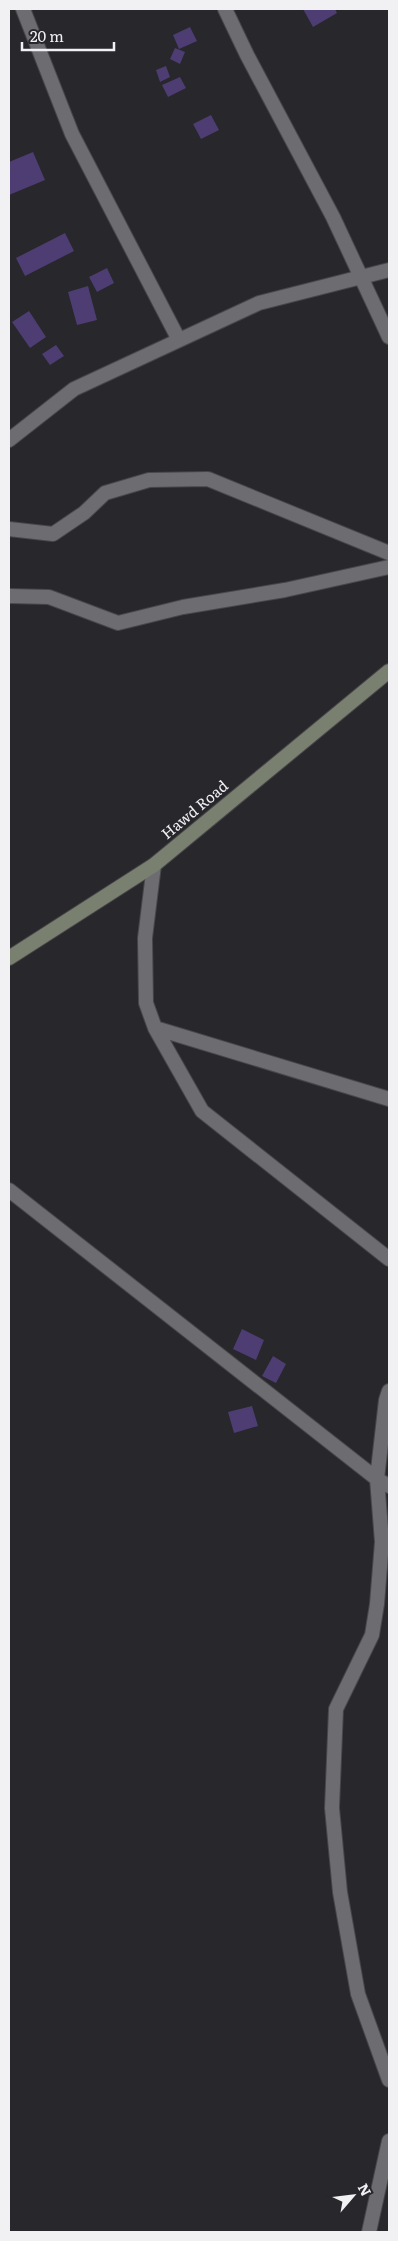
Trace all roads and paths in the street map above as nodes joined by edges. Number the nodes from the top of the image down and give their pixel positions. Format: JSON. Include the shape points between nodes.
{"nodes":[{"id":1,"x":23,"y":9,"type":"edge"},
{"id":2,"x":225,"y":9,"type":"edge"},
{"id":3,"x":389,"y":270,"type":"edge"},
{"id":4,"x":361,"y":277,"type":"junction"},
{"id":5,"x":389,"y":337,"type":"edge"},
{"id":6,"x":179,"y":340,"type":"junction"},
{"id":7,"x":9,"y":440,"type":"edge"},
{"id":8,"x":9,"y":529,"type":"edge"},
{"id":9,"x":389,"y":552,"type":"edge"},
{"id":10,"x":389,"y":567,"type":"edge"},
{"id":11,"x":9,"y":596,"type":"edge"},
{"id":12,"x":389,"y":671,"type":"edge"},
{"id":13,"x":154,"y":865,"type":"junction"},
{"id":14,"x":9,"y":958,"type":"edge"},
{"id":15,"x":155,"y":1028,"type":"junction"},
{"id":16,"x":389,"y":1099,"type":"edge"},
{"id":17,"x":9,"y":1190,"type":"edge"},
{"id":18,"x":389,"y":1259,"type":"edge"},
{"id":19,"x":389,"y":1391,"type":"edge"},
{"id":20,"x":383,"y":1482,"type":"edge"},
{"id":21,"x":389,"y":2080,"type":"edge"},
{"id":22,"x":389,"y":2141,"type":"edge"},
{"id":23,"x":369,"y":2232,"type":"edge"}],
"edges":[{"from":1,"to":6,"type":"street","via":[[72,134]]},
{"from":2,"to":4,"type":"street"},
{"from":3,"to":4,"type":"street"},
{"from":4,"to":5,"type":"street"},
{"from":4,"to":6,"type":"street","via":[[259,303]]},
{"from":6,"to":7,"type":"street","via":[[74,389]]},
{"from":8,"to":9,"type":"street","via":[[52,534],[84,513],[105,493],[149,480],[208,478]]},
{"from":10,"to":11,"type":"street","via":[[118,622],[49,597]]},
{"from":12,"to":13,"type":"main road","name":"Hawd Road"},
{"from":13,"to":14,"type":"main road","name":"Hawd Road"},
{"from":13,"to":15,"type":"street","via":[[145,938],[146,1003]]},
{"from":15,"to":16,"type":"street"},
{"from":15,"to":18,"type":"street","via":[[202,1111]]},
{"from":17,"to":20,"type":"street"},
{"from":19,"to":20,"type":"street"},
{"from":20,"to":21,"type":"street","via":[[382,1542],[372,1636],[336,1709],[332,1808],[340,1892],[358,1994]]},
{"from":22,"to":23,"type":"street"}]}
